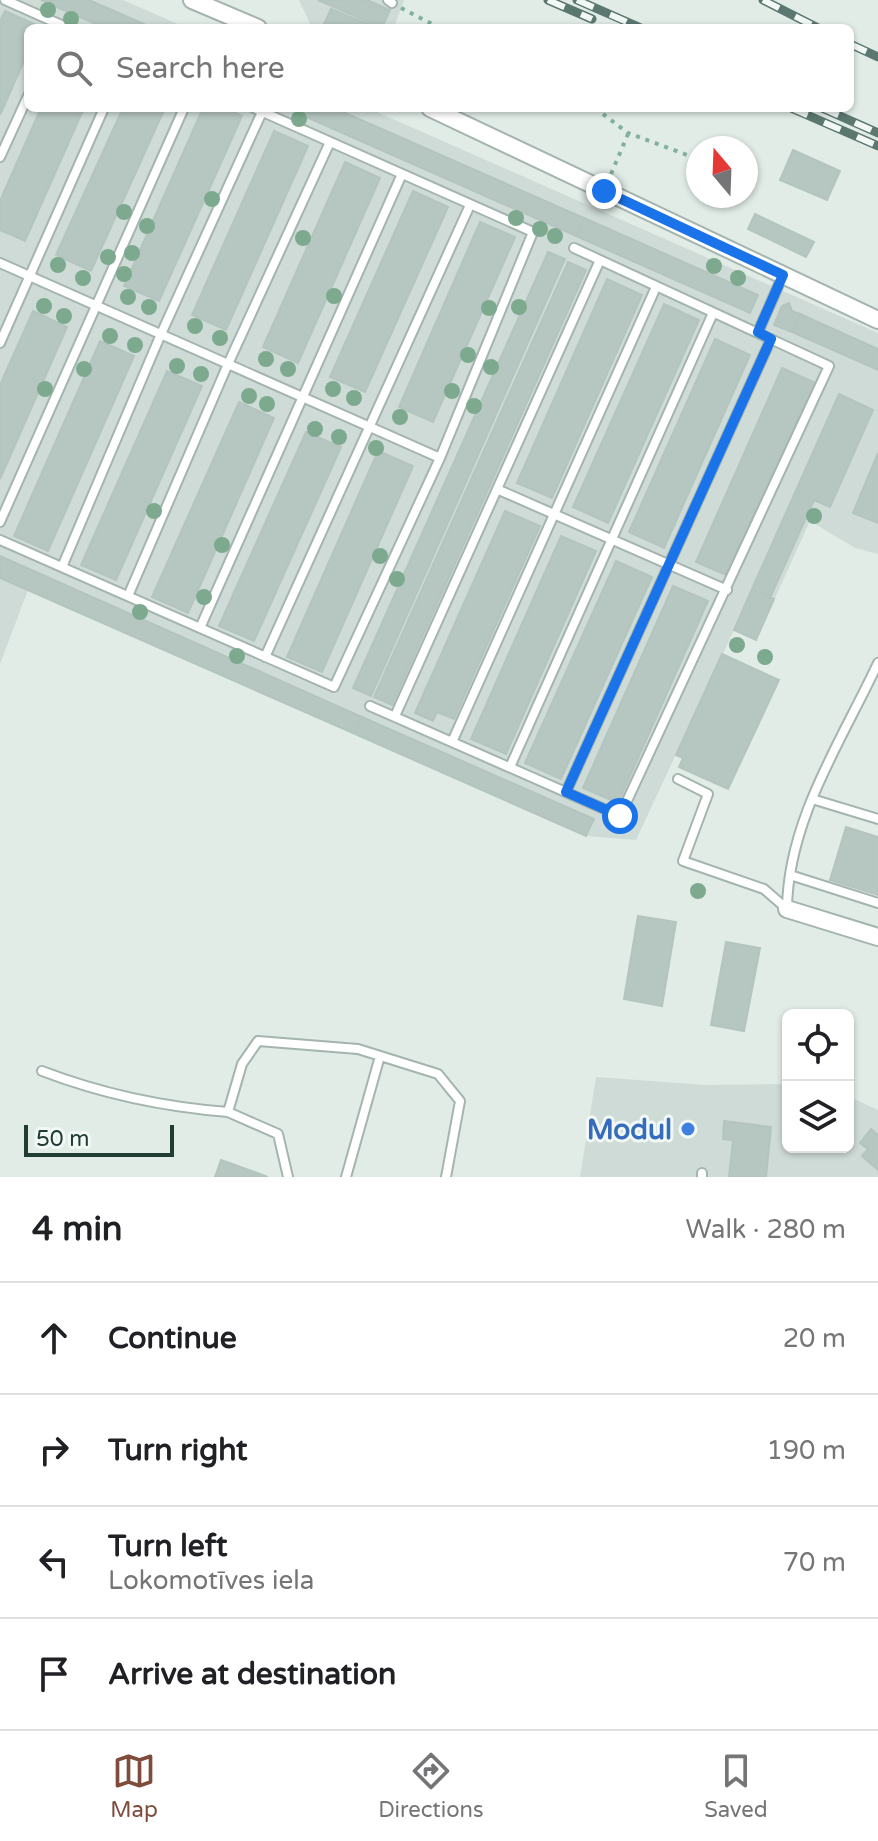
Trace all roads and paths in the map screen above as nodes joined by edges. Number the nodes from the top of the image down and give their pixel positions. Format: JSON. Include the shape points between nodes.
{"nodes":[{"id":1,"x":5,"y":0,"type":"edge"},
{"id":2,"x":192,"y":0,"type":"edge"},
{"id":3,"x":390,"y":2,"type":"edge"},
{"id":4,"x":57,"y":24,"type":"edge"},
{"id":5,"x":249,"y":24,"type":"edge"},
{"id":6,"x":432,"y":24,"type":"edge"},
{"id":7,"x":24,"y":105,"type":"edge"},
{"id":8,"x":102,"y":112,"type":"edge"},
{"id":9,"x":182,"y":112,"type":"edge"},
{"id":10,"x":257,"y":112,"type":"edge"},
{"id":11,"x":262,"y":112,"type":"edge"},
{"id":12,"x":438,"y":112,"type":"edge"},
{"id":13,"x":600,"y":112,"type":"edge"},
{"id":14,"x":628,"y":133,"type":"junction"},
{"id":15,"x":330,"y":142,"type":"junction"},
{"id":16,"x":686,"y":155,"type":"edge"},
{"id":17,"x":0,"y":157,"type":"edge"},
{"id":18,"x":402,"y":174,"type":"junction"},
{"id":19,"x":604,"y":191,"type":"junction"},
{"id":20,"x":470,"y":205,"type":"junction"},
{"id":21,"x":574,"y":248,"type":"dead end"},
{"id":22,"x":600,"y":260,"type":"junction"},
{"id":23,"x":0,"y":263,"type":"edge"},
{"id":24,"x":783,"y":275,"type":"junction"},
{"id":25,"x":31,"y":277,"type":"junction"},
{"id":26,"x":656,"y":287,"type":"junction"},
{"id":27,"x":95,"y":305,"type":"junction"},
{"id":28,"x":713,"y":313,"type":"junction"},
{"id":29,"x":878,"y":320,"type":"edge"},
{"id":30,"x":758,"y":332,"type":"junction"},
{"id":31,"x":161,"y":334,"type":"junction"},
{"id":32,"x":771,"y":339,"type":"junction"},
{"id":33,"x":0,"y":343,"type":"edge"},
{"id":34,"x":228,"y":364,"type":"junction"},
{"id":35,"x":303,"y":397,"type":"junction"},
{"id":36,"x":368,"y":426,"type":"junction"},
{"id":37,"x":440,"y":458,"type":"junction"},
{"id":38,"x":499,"y":490,"type":"junction"},
{"id":39,"x":554,"y":515,"type":"junction"},
{"id":40,"x":0,"y":522,"type":"edge"},
{"id":41,"x":0,"y":540,"type":"edge"},
{"id":42,"x":612,"y":540,"type":"junction"},
{"id":43,"x":669,"y":564,"type":"junction"},
{"id":44,"x":62,"y":567,"type":"junction"},
{"id":45,"x":727,"y":590,"type":"junction"},
{"id":46,"x":128,"y":596,"type":"junction"},
{"id":47,"x":200,"y":628,"type":"junction"},
{"id":48,"x":265,"y":657,"type":"junction"},
{"id":49,"x":878,"y":663,"type":"edge"},
{"id":50,"x":370,"y":706,"type":"dead end"},
{"id":51,"x":395,"y":716,"type":"junction"},
{"id":52,"x":452,"y":742,"type":"junction"},
{"id":53,"x":510,"y":767,"type":"junction"},
{"id":54,"x":678,"y":779,"type":"dead end"},
{"id":55,"x":566,"y":792,"type":"junction"},
{"id":56,"x":812,"y":799,"type":"junction"},
{"id":57,"x":878,"y":819,"type":"edge"},
{"id":58,"x":790,"y":875,"type":"junction"},
{"id":59,"x":878,"y":903,"type":"edge"},
{"id":60,"x":787,"y":909,"type":"junction"},
{"id":61,"x":878,"y":937,"type":"edge"},
{"id":62,"x":380,"y":1056,"type":"junction"},
{"id":63,"x":42,"y":1071,"type":"dead end"},
{"id":64,"x":228,"y":1112,"type":"junction"},
{"id":65,"x":288,"y":1177,"type":"edge"},
{"id":66,"x":346,"y":1177,"type":"edge"},
{"id":67,"x":446,"y":1177,"type":"edge"}],
"edges":[{"from":1,"to":4,"type":"lane"},
{"from":2,"to":5,"type":"street"},
{"from":3,"to":6,"type":"path"},
{"from":7,"to":17,"type":"lane"},
{"from":8,"to":25,"type":"lane"},
{"from":9,"to":27,"type":"lane"},
{"from":10,"to":31,"type":"lane"},
{"from":11,"to":15,"type":"lane"},
{"from":12,"to":19,"type":"street"},
{"from":13,"to":14,"type":"path"},
{"from":14,"to":16,"type":"path"},
{"from":14,"to":19,"type":"path"},
{"from":15,"to":18,"type":"lane"},
{"from":15,"to":34,"type":"lane"},
{"from":18,"to":20,"type":"lane"},
{"from":18,"to":35,"type":"lane"},
{"from":19,"to":24,"type":"street"},
{"from":20,"to":36,"type":"lane"},
{"from":20,"to":37,"type":"lane","via":[[533,232]]},
{"from":21,"to":22,"type":"lane"},
{"from":22,"to":26,"type":"lane"},
{"from":22,"to":38,"type":"lane"},
{"from":23,"to":25,"type":"lane"},
{"from":24,"to":29,"type":"street"},
{"from":24,"to":30,"type":"lane"},
{"from":25,"to":27,"type":"lane"},
{"from":25,"to":33,"type":"lane"},
{"from":26,"to":28,"type":"lane"},
{"from":26,"to":39,"type":"lane"},
{"from":27,"to":31,"type":"lane"},
{"from":27,"to":40,"type":"lane"},
{"from":28,"to":30,"type":"lane"},
{"from":28,"to":42,"type":"lane"},
{"from":30,"to":32,"type":"lane"},
{"from":31,"to":34,"type":"lane"},
{"from":31,"to":44,"type":"lane"},
{"from":32,"to":43,"type":"lane"},
{"from":32,"to":45,"type":"lane","via":[[829,366]]},
{"from":34,"to":35,"type":"lane"},
{"from":34,"to":46,"type":"lane"},
{"from":35,"to":36,"type":"lane"},
{"from":35,"to":47,"type":"lane"},
{"from":36,"to":37,"type":"lane"},
{"from":36,"to":48,"type":"lane"},
{"from":37,"to":48,"type":"lane","via":[[334,687]]},
{"from":38,"to":39,"type":"lane"},
{"from":38,"to":51,"type":"lane"},
{"from":39,"to":42,"type":"lane"},
{"from":39,"to":52,"type":"lane"},
{"from":41,"to":44,"type":"lane"},
{"from":42,"to":43,"type":"lane"},
{"from":42,"to":53,"type":"lane"},
{"from":43,"to":45,"type":"lane"},
{"from":43,"to":55,"type":"lane"},
{"from":44,"to":46,"type":"lane"},
{"from":45,"to":55,"type":"lane","via":[[620,816]]},
{"from":46,"to":47,"type":"lane"},
{"from":47,"to":48,"type":"lane"},
{"from":49,"to":56,"type":"lane"},
{"from":50,"to":51,"type":"lane"},
{"from":51,"to":52,"type":"lane"},
{"from":52,"to":53,"type":"lane"},
{"from":53,"to":55,"type":"lane"},
{"from":54,"to":60,"type":"lane","via":[[708,794],[683,861],[764,889]]},
{"from":56,"to":57,"type":"lane"},
{"from":56,"to":58,"type":"lane"},
{"from":58,"to":59,"type":"lane"},
{"from":58,"to":60,"type":"lane"},
{"from":60,"to":61,"type":"street"},
{"from":62,"to":64,"type":"lane","via":[[358,1049],[258,1041],[242,1064]]},
{"from":62,"to":66,"type":"lane"},
{"from":62,"to":67,"type":"lane","via":[[438,1074],[460,1101]]},
{"from":63,"to":64,"type":"lane","via":[[83,1087],[173,1108]]},
{"from":64,"to":65,"type":"lane","via":[[278,1134]]}]}
